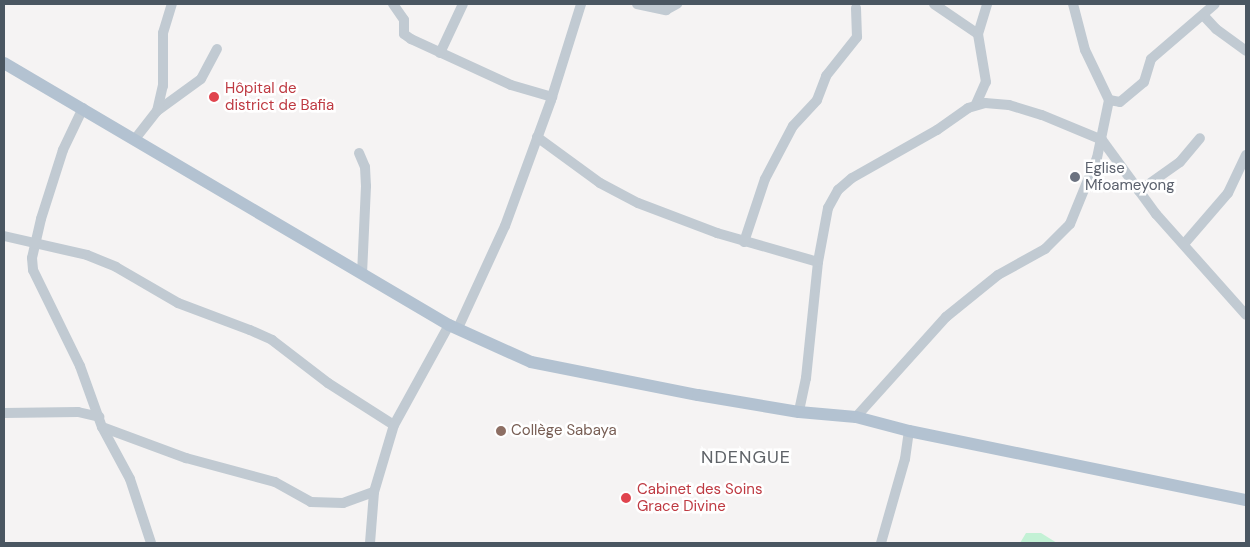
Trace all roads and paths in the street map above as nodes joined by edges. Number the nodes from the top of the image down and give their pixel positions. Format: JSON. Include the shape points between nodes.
{"nodes":[{"id":1,"x":172,"y":4,"type":"edge"},
{"id":2,"x":392,"y":4,"type":"edge"},
{"id":3,"x":463,"y":4,"type":"edge"},
{"id":4,"x":581,"y":4,"type":"edge"},
{"id":5,"x":637,"y":4,"type":"edge"},
{"id":6,"x":676,"y":4,"type":"edge"},
{"id":7,"x":934,"y":4,"type":"edge"},
{"id":8,"x":987,"y":4,"type":"edge"},
{"id":9,"x":1073,"y":4,"type":"edge"},
{"id":10,"x":1216,"y":4,"type":"edge"},
{"id":11,"x":856,"y":8,"type":"dead end"},
{"id":12,"x":1203,"y":15,"type":"junction"},
{"id":13,"x":978,"y":34,"type":"junction"},
{"id":14,"x":217,"y":49,"type":"dead end"},
{"id":15,"x":1246,"y":51,"type":"edge"},
{"id":16,"x":440,"y":53,"type":"junction"},
{"id":17,"x":4,"y":63,"type":"edge"},
{"id":18,"x":552,"y":97,"type":"junction"},
{"id":19,"x":1109,"y":100,"type":"junction"},
{"id":20,"x":976,"y":104,"type":"junction"},
{"id":21,"x":83,"y":108,"type":"junction"},
{"id":22,"x":157,"y":111,"type":"junction"},
{"id":23,"x":537,"y":137,"type":"junction"},
{"id":24,"x":1200,"y":138,"type":"dead end"},
{"id":25,"x":135,"y":139,"type":"junction"},
{"id":26,"x":1102,"y":140,"type":"junction"},
{"id":27,"x":359,"y":153,"type":"dead end"},
{"id":28,"x":1246,"y":155,"type":"edge"},
{"id":29,"x":1139,"y":192,"type":"junction"},
{"id":30,"x":4,"y":236,"type":"edge"},
{"id":31,"x":35,"y":241,"type":"junction"},
{"id":32,"x":744,"y":242,"type":"junction"},
{"id":33,"x":1184,"y":244,"type":"junction"},
{"id":34,"x":818,"y":262,"type":"junction"},
{"id":35,"x":362,"y":274,"type":"junction"},
{"id":36,"x":1246,"y":315,"type":"edge"},
{"id":37,"x":453,"y":326,"type":"junction"},
{"id":38,"x":89,"y":389,"type":"junction"},
{"id":39,"x":78,"y":412,"type":"junction"},
{"id":40,"x":799,"y":412,"type":"junction"},
{"id":41,"x":4,"y":413,"type":"edge"},
{"id":42,"x":856,"y":417,"type":"junction"},
{"id":43,"x":101,"y":422,"type":"junction"},
{"id":44,"x":394,"y":425,"type":"junction"},
{"id":45,"x":909,"y":431,"type":"junction"},
{"id":46,"x":374,"y":492,"type":"junction"},
{"id":47,"x":1246,"y":500,"type":"edge"},
{"id":48,"x":151,"y":543,"type":"edge"},
{"id":49,"x":370,"y":543,"type":"edge"},
{"id":50,"x":881,"y":543,"type":"edge"}],
"edges":[{"from":1,"to":22,"type":"street","via":[[163,33],[163,86]]},
{"from":2,"to":16,"type":"street","via":[[404,20],[404,34]]},
{"from":3,"to":16,"type":"street"},
{"from":4,"to":18,"type":"street"},
{"from":5,"to":6,"type":"street","via":[[666,10]]},
{"from":7,"to":13,"type":"street"},
{"from":8,"to":13,"type":"street"},
{"from":9,"to":19,"type":"street","via":[[1085,50]]},
{"from":10,"to":12,"type":"street"},
{"from":11,"to":32,"type":"street","via":[[857,37],[826,76],[817,100],[793,126],[765,179]]},
{"from":12,"to":15,"type":"street"},
{"from":12,"to":19,"type":"street","via":[[1152,59],[1144,82],[1120,102]]},
{"from":13,"to":20,"type":"street","via":[[987,72]]},
{"from":14,"to":22,"type":"street","via":[[201,79]]},
{"from":16,"to":18,"type":"street","via":[[511,85]]},
{"from":17,"to":21,"type":"main road"},
{"from":18,"to":23,"type":"street"},
{"from":19,"to":26,"type":"street"},
{"from":20,"to":26,"type":"street","via":[[1025,109]]},
{"from":20,"to":34,"type":"street","via":[[919,140],[861,170],[838,190],[825,218]]},
{"from":21,"to":25,"type":"main road"},
{"from":21,"to":31,"type":"street","via":[[63,150]]},
{"from":22,"to":25,"type":"street"},
{"from":23,"to":32,"type":"street","via":[[614,191],[694,226]]},
{"from":23,"to":37,"type":"street","via":[[505,226]]},
{"from":24,"to":29,"type":"street","via":[[1180,162]]},
{"from":25,"to":35,"type":"main road"},
{"from":26,"to":29,"type":"street"},
{"from":26,"to":42,"type":"street","via":[[1079,203],[1059,238],[972,293],[921,342]]},
{"from":27,"to":35,"type":"street","via":[[366,176]]},
{"from":28,"to":33,"type":"street","via":[[1225,197]]},
{"from":29,"to":33,"type":"street"},
{"from":30,"to":31,"type":"street"},
{"from":31,"to":38,"type":"street","via":[[32,258],[37,282]]},
{"from":31,"to":44,"type":"street","via":[[116,267],[178,303],[272,340],[328,383]]},
{"from":32,"to":34,"type":"street"},
{"from":33,"to":36,"type":"street","via":[[1208,276]]},
{"from":34,"to":40,"type":"street","via":[[806,378]]},
{"from":35,"to":37,"type":"main road"},
{"from":37,"to":40,"type":"main road","via":[[506,352],[566,371]]},
{"from":37,"to":44,"type":"street"},
{"from":38,"to":39,"type":"street","via":[[87,402]]},
{"from":38,"to":43,"type":"street"},
{"from":39,"to":41,"type":"street"},
{"from":39,"to":43,"type":"street"},
{"from":40,"to":42,"type":"main road"},
{"from":42,"to":45,"type":"main road"},
{"from":43,"to":46,"type":"street","via":[[186,458],[275,482],[311,502],[343,503]]},
{"from":43,"to":48,"type":"street","via":[[130,479]]},
{"from":44,"to":46,"type":"street"},
{"from":45,"to":47,"type":"main road"},
{"from":45,"to":50,"type":"street","via":[[905,460]]},
{"from":46,"to":49,"type":"street"}]}
